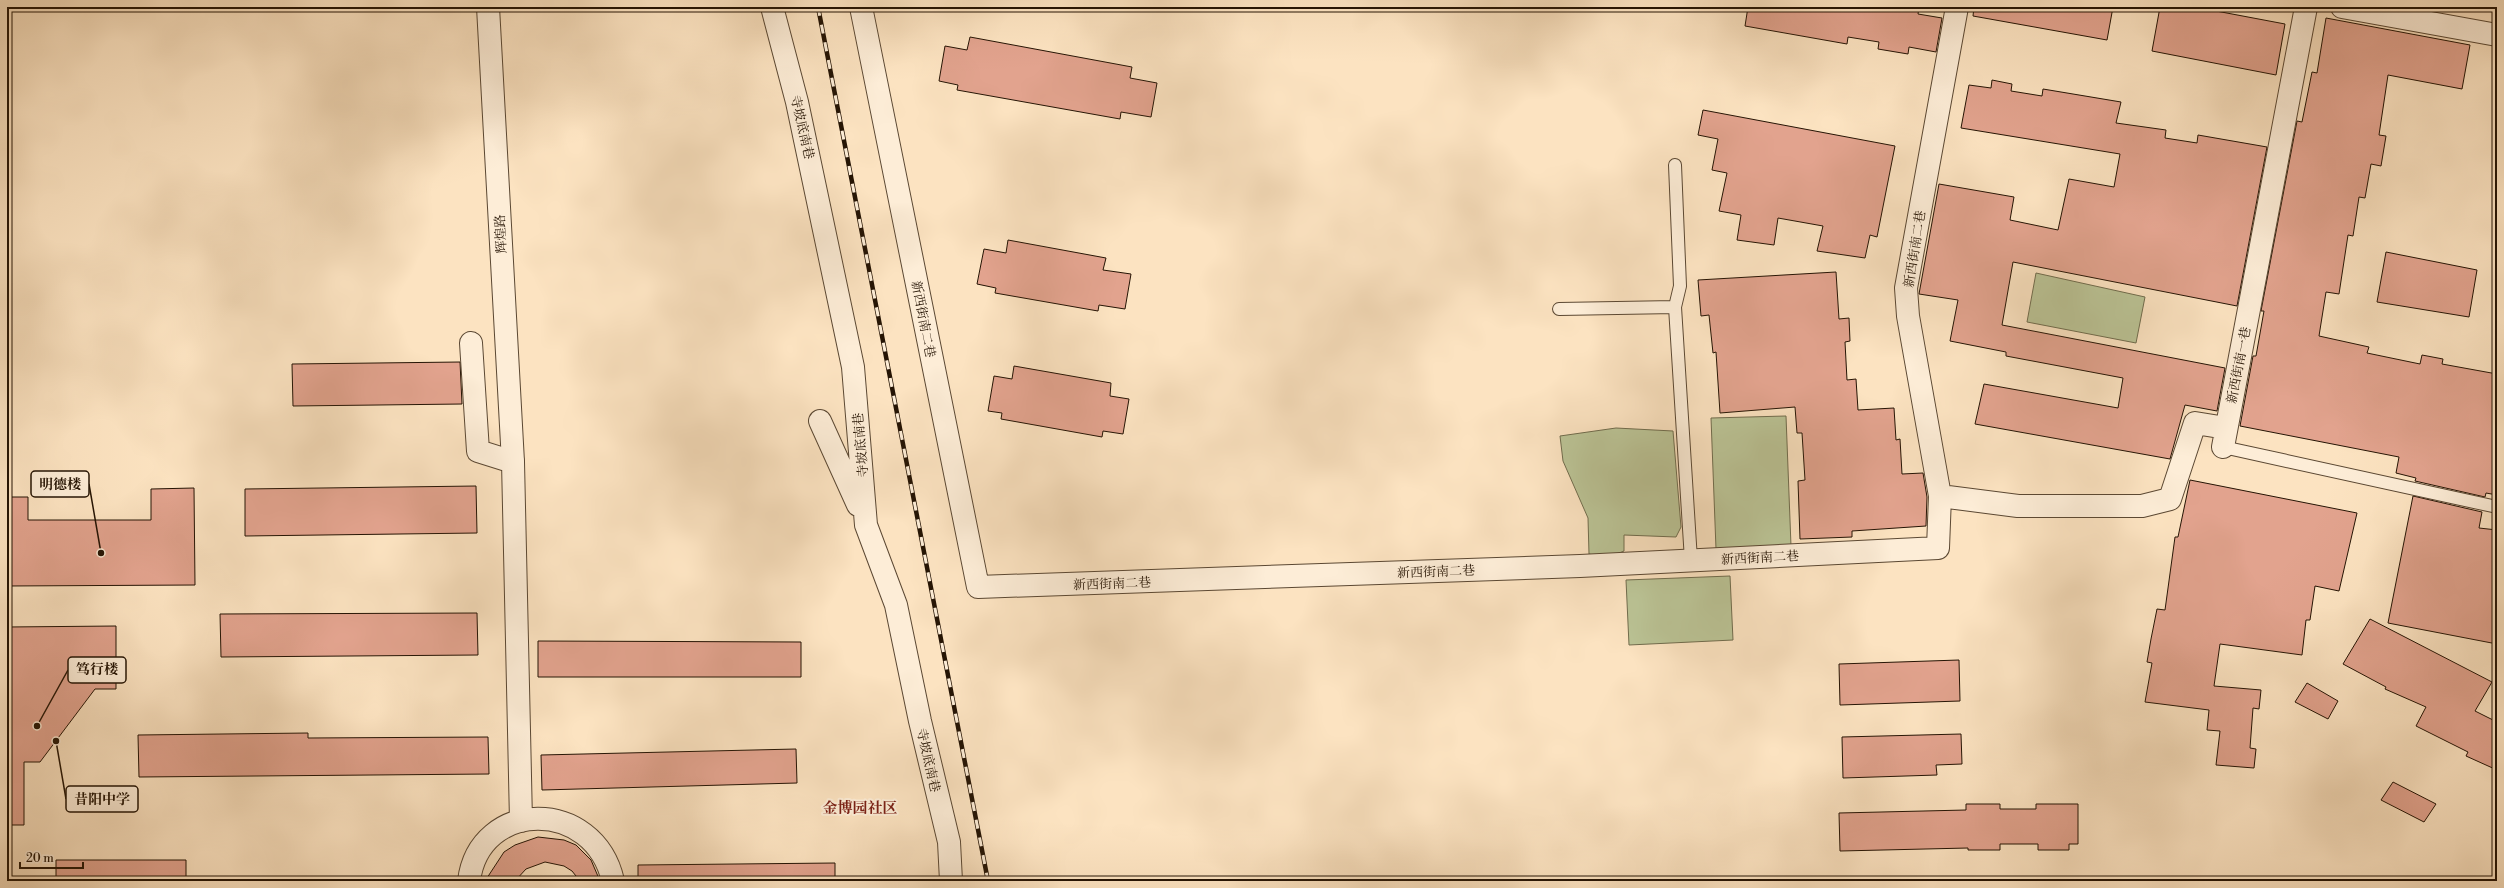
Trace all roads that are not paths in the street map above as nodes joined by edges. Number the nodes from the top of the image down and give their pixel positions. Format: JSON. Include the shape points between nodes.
{"nodes":[{"id":1,"x":488,"y":7,"type":"edge"},
{"id":2,"x":772,"y":7,"type":"edge"},
{"id":3,"x":860,"y":7,"type":"edge"},
{"id":4,"x":1957,"y":7,"type":"edge"},
{"id":5,"x":2306,"y":7,"type":"edge"},
{"id":6,"x":2342,"y":7,"type":"edge"},
{"id":7,"x":2497,"y":35,"type":"edge"},
{"id":8,"x":1675,"y":165,"type":"dead end"},
{"id":9,"x":1675,"y":307,"type":"junction"},
{"id":10,"x":1559,"y":309,"type":"dead end"},
{"id":11,"x":471,"y":343,"type":"dead end"},
{"id":12,"x":820,"y":421,"type":"dead end"},
{"id":13,"x":2224,"y":437,"type":"junction"},
{"id":14,"x":512,"y":462,"type":"junction"},
{"id":15,"x":1940,"y":496,"type":"junction"},
{"id":16,"x":2497,"y":507,"type":"edge"},
{"id":17,"x":866,"y":525,"type":"junction"},
{"id":18,"x":1691,"y":560,"type":"junction"},
{"id":19,"x":521,"y":821,"type":"junction"},
{"id":20,"x":469,"y":881,"type":"edge"},
{"id":21,"x":613,"y":881,"type":"edge"},
{"id":22,"x":951,"y":881,"type":"edge"}],
"edges":[{"from":1,"to":14,"type":"street","name":"辉煌路"},
{"from":2,"to":17,"type":"street","name":"寺坡底南巷","via":[[799,109],[853,367]]},
{"from":3,"to":18,"type":"street","name":"新西街南二巷","via":[[978,587]]},
{"from":4,"to":15,"type":"street","name":"新西街南二巷","via":[[1906,288],[1908,316]]},
{"from":5,"to":13,"type":"street","name":"新西街南一巷"},
{"from":6,"to":7,"type":"street"},
{"from":8,"to":9,"type":"lane","via":[[1680,286]]},
{"from":9,"to":10,"type":"lane"},
{"from":9,"to":18,"type":"lane"},
{"from":11,"to":14,"type":"street","via":[[478,451]]},
{"from":12,"to":17,"type":"street","via":[[851,485]]},
{"from":13,"to":15,"type":"street","via":[[2195,423],[2170,499],[2142,506],[2018,506]]},
{"from":13,"to":16,"type":"lane"},
{"from":14,"to":19,"type":"street","name":"辉煌路"},
{"from":15,"to":18,"type":"street","name":"新西街南二巷","via":[[1938,548]]},
{"from":17,"to":22,"type":"street","name":"寺坡底南巷","via":[[896,605],[949,842]]},
{"from":19,"to":20,"type":"street","via":[[494,835],[483,846],[475,860]]},
{"from":19,"to":21,"type":"street","via":[[536,818],[552,819],[582,830],[603,853]]}]}
